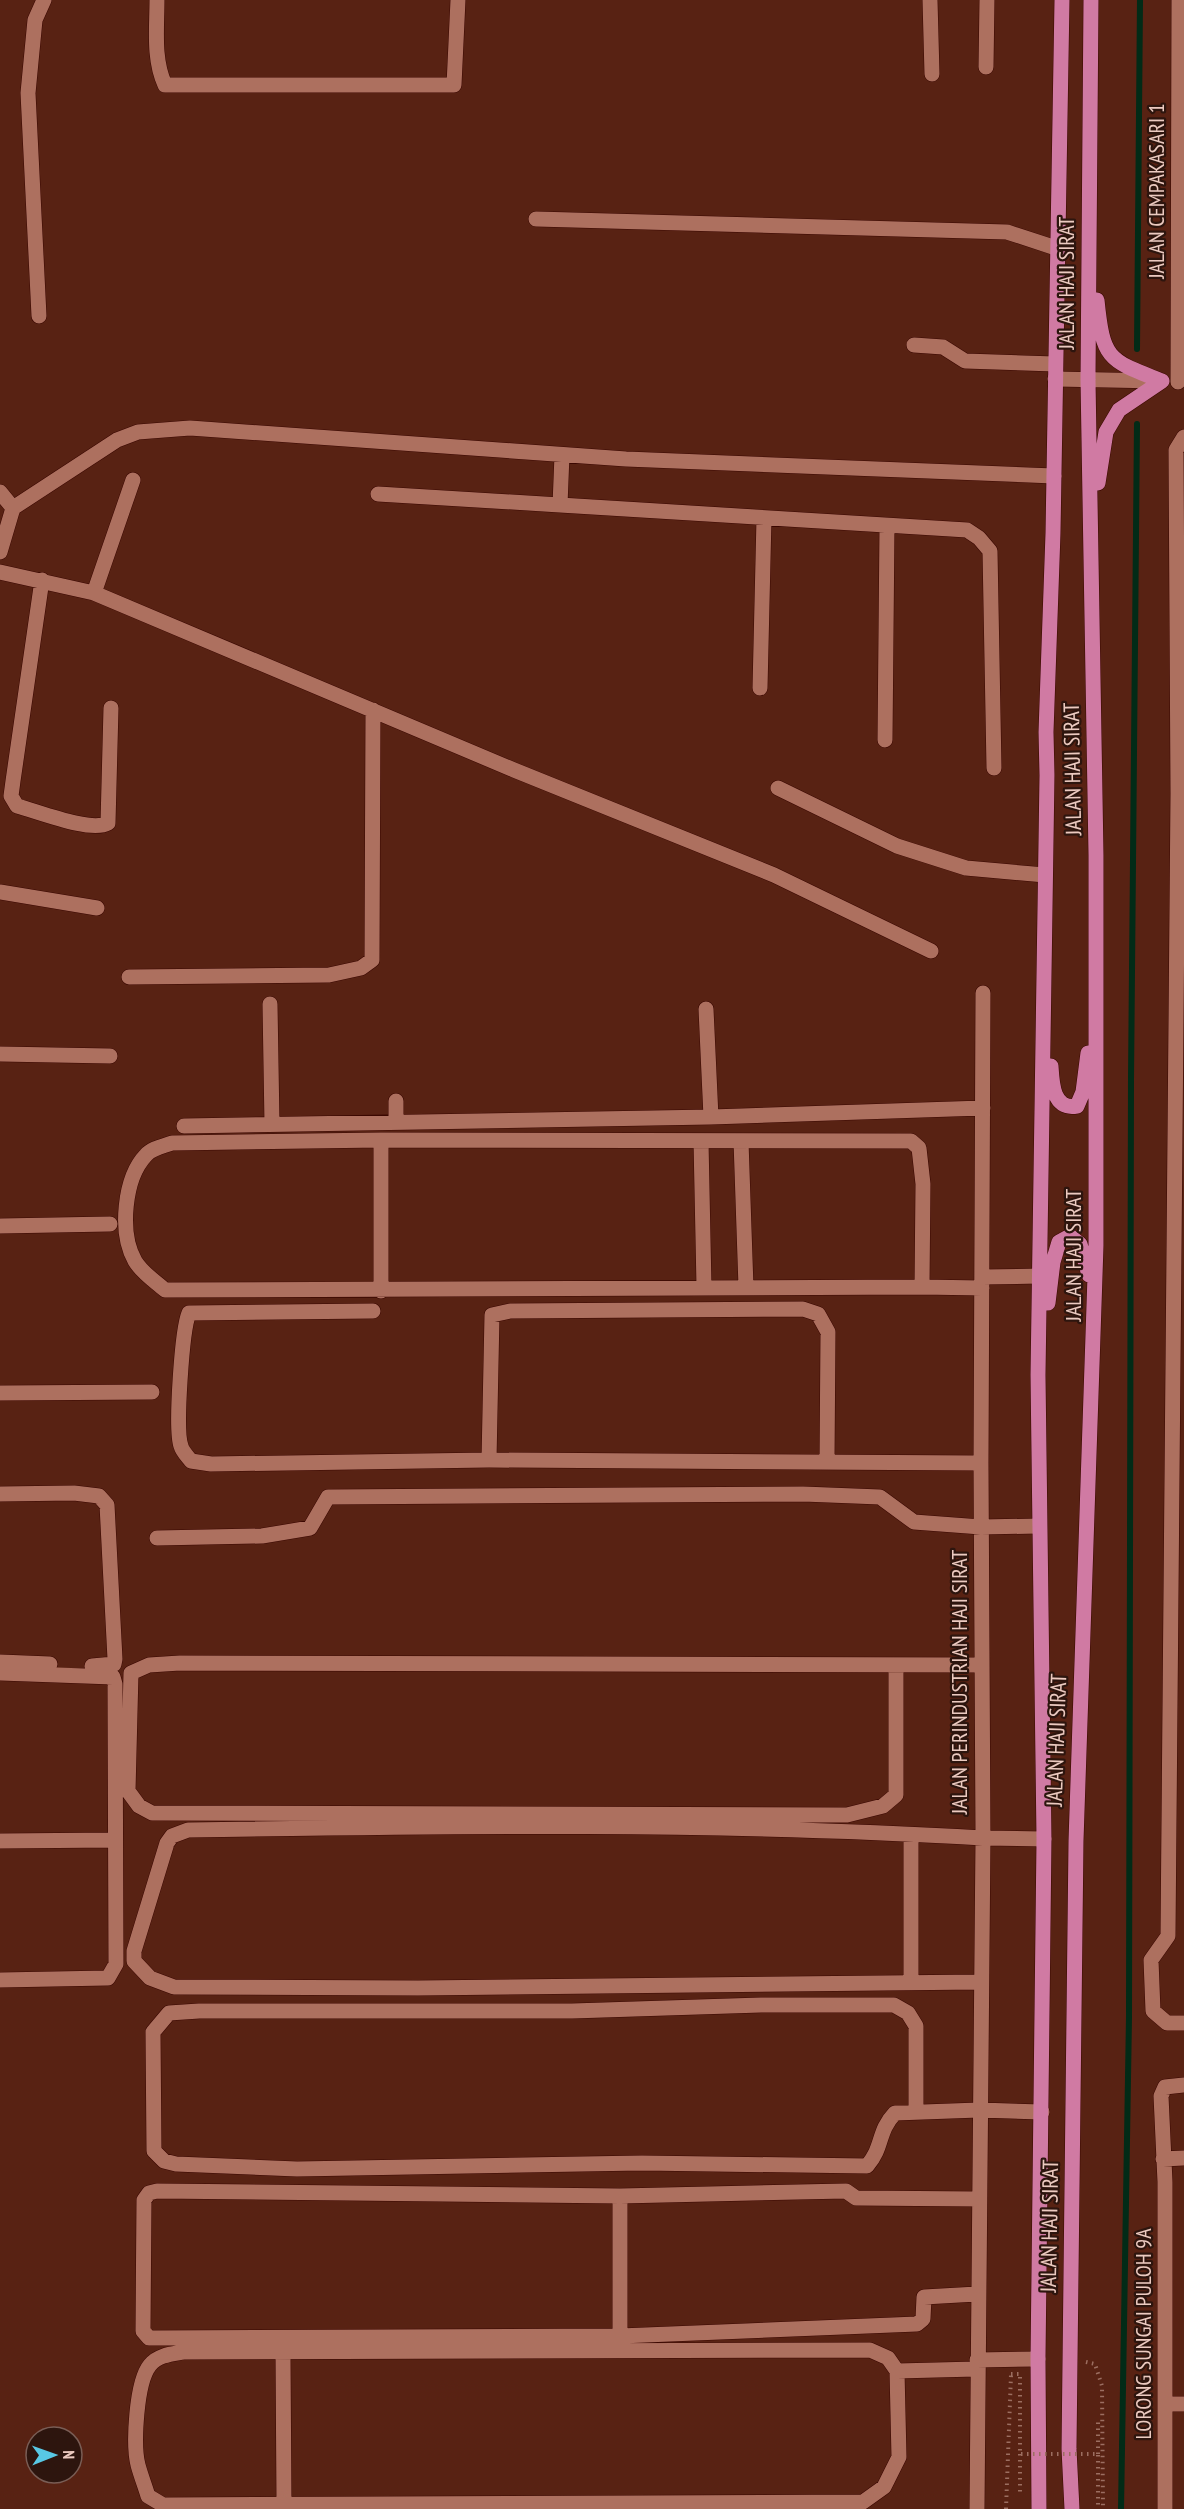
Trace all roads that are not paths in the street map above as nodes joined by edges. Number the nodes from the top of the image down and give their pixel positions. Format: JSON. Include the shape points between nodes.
{"nodes":[{"id":1,"x":44,"y":0,"type":"edge"},
{"id":2,"x":157,"y":0,"type":"edge"},
{"id":3,"x":458,"y":0,"type":"edge"},
{"id":4,"x":930,"y":0,"type":"edge"},
{"id":5,"x":987,"y":0,"type":"edge"},
{"id":6,"x":1062,"y":0,"type":"edge"},
{"id":7,"x":1090,"y":0,"type":"edge"},
{"id":8,"x":1179,"y":0,"type":"edge"},
{"id":9,"x":986,"y":67,"type":"dead end"},
{"id":10,"x":932,"y":74,"type":"dead end"},
{"id":11,"x":1090,"y":150,"type":"junction"},
{"id":12,"x":1181,"y":166,"type":"edge"},
{"id":13,"x":536,"y":219,"type":"dead end"},
{"id":14,"x":1056,"y":248,"type":"junction"},
{"id":15,"x":39,"y":316,"type":"dead end"},
{"id":16,"x":914,"y":345,"type":"dead end"},
{"id":17,"x":1055,"y":371,"type":"junction"},
{"id":18,"x":1088,"y":380,"type":"junction"},
{"id":19,"x":1175,"y":382,"type":"edge"},
{"id":20,"x":1184,"y":437,"type":"edge"},
{"id":21,"x":562,"y":455,"type":"junction"},
{"id":22,"x":1054,"y":476,"type":"junction"},
{"id":23,"x":133,"y":480,"type":"dead end"},
{"id":24,"x":0,"y":492,"type":"edge"},
{"id":25,"x":378,"y":494,"type":"dead end"},
{"id":26,"x":560,"y":505,"type":"junction"},
{"id":27,"x":13,"y":508,"type":"junction"},
{"id":28,"x":764,"y":518,"type":"junction"},
{"id":29,"x":887,"y":525,"type":"junction"},
{"id":30,"x":0,"y":552,"type":"edge"},
{"id":31,"x":0,"y":572,"type":"edge"},
{"id":32,"x":42,"y":580,"type":"junction"},
{"id":33,"x":1091,"y":590,"type":"junction"},
{"id":34,"x":94,"y":593,"type":"junction"},
{"id":35,"x":1180,"y":642,"type":"edge"},
{"id":36,"x":760,"y":688,"type":"dead end"},
{"id":37,"x":111,"y":708,"type":"dead end"},
{"id":38,"x":373,"y":710,"type":"junction"},
{"id":39,"x":885,"y":740,"type":"dead end"},
{"id":40,"x":994,"y":768,"type":"dead end"},
{"id":41,"x":778,"y":788,"type":"dead end"},
{"id":42,"x":1181,"y":793,"type":"edge"},
{"id":43,"x":1045,"y":875,"type":"junction"},
{"id":44,"x":0,"y":892,"type":"edge"},
{"id":45,"x":97,"y":908,"type":"dead end"},
{"id":46,"x":931,"y":951,"type":"dead end"},
{"id":47,"x":129,"y":977,"type":"dead end"},
{"id":48,"x":1096,"y":988,"type":"junction"},
{"id":49,"x":983,"y":993,"type":"dead end"},
{"id":50,"x":1044,"y":995,"type":"junction"},
{"id":51,"x":270,"y":1004,"type":"dead end"},
{"id":52,"x":706,"y":1009,"type":"dead end"},
{"id":53,"x":1180,"y":1038,"type":"edge"},
{"id":54,"x":0,"y":1054,"type":"edge"},
{"id":55,"x":110,"y":1056,"type":"dead end"},
{"id":56,"x":396,"y":1101,"type":"dead end"},
{"id":57,"x":983,"y":1108,"type":"junction"},
{"id":58,"x":711,"y":1118,"type":"junction"},
{"id":59,"x":396,"y":1120,"type":"junction"},
{"id":60,"x":272,"y":1124,"type":"junction"},
{"id":61,"x":184,"y":1126,"type":"dead end"},
{"id":62,"x":381,"y":1140,"type":"junction"},
{"id":63,"x":701,"y":1141,"type":"junction"},
{"id":64,"x":741,"y":1141,"type":"junction"},
{"id":65,"x":1179,"y":1188,"type":"edge"},
{"id":66,"x":110,"y":1224,"type":"dead end"},
{"id":67,"x":0,"y":1226,"type":"edge"},
{"id":68,"x":1040,"y":1276,"type":"junction"},
{"id":69,"x":982,"y":1283,"type":"junction"},
{"id":70,"x":705,"y":1287,"type":"junction"},
{"id":71,"x":746,"y":1287,"type":"junction"},
{"id":72,"x":922,"y":1287,"type":"junction"},
{"id":73,"x":381,"y":1291,"type":"junction"},
{"id":74,"x":373,"y":1311,"type":"dead end"},
{"id":75,"x":1095,"y":1332,"type":"junction"},
{"id":76,"x":1038,"y":1375,"type":"junction"},
{"id":77,"x":152,"y":1392,"type":"dead end"},
{"id":78,"x":0,"y":1393,"type":"edge"},
{"id":79,"x":1178,"y":1441,"type":"edge"},
{"id":80,"x":489,"y":1460,"type":"junction"},
{"id":81,"x":827,"y":1462,"type":"junction"},
{"id":82,"x":981,"y":1463,"type":"junction"},
{"id":83,"x":0,"y":1494,"type":"edge"},
{"id":84,"x":1039,"y":1526,"type":"junction"},
{"id":85,"x":981,"y":1527,"type":"junction"},
{"id":86,"x":157,"y":1538,"type":"dead end"},
{"id":87,"x":0,"y":1662,"type":"edge"},
{"id":88,"x":982,"y":1665,"type":"junction"},
{"id":89,"x":896,"y":1666,"type":"junction"},
{"id":90,"x":1177,"y":1672,"type":"edge"},
{"id":91,"x":0,"y":1673,"type":"edge"},
{"id":92,"x":911,"y":1835,"type":"junction"},
{"id":93,"x":983,"y":1838,"type":"junction"},
{"id":94,"x":1044,"y":1839,"type":"junction"},
{"id":95,"x":0,"y":1840,"type":"edge"},
{"id":96,"x":114,"y":1840,"type":"junction"},
{"id":97,"x":1168,"y":1936,"type":"junction"},
{"id":98,"x":1184,"y":1936,"type":"edge"},
{"id":99,"x":0,"y":1980,"type":"edge"},
{"id":100,"x":980,"y":1982,"type":"junction"},
{"id":101,"x":912,"y":1983,"type":"junction"},
{"id":102,"x":1184,"y":2023,"type":"edge"},
{"id":103,"x":1184,"y":2085,"type":"edge"},
{"id":104,"x":979,"y":2110,"type":"junction"},
{"id":105,"x":916,"y":2112,"type":"junction"},
{"id":106,"x":1042,"y":2112,"type":"junction"},
{"id":107,"x":1163,"y":2158,"type":"junction"},
{"id":108,"x":1184,"y":2158,"type":"edge"},
{"id":109,"x":620,"y":2196,"type":"junction"},
{"id":110,"x":978,"y":2199,"type":"junction"},
{"id":111,"x":977,"y":2294,"type":"junction"},
{"id":112,"x":620,"y":2336,"type":"junction"},
{"id":113,"x":283,"y":2354,"type":"junction"},
{"id":114,"x":1038,"y":2359,"type":"junction"},
{"id":115,"x":976,"y":2364,"type":"junction"},
{"id":116,"x":897,"y":2371,"type":"junction"},
{"id":117,"x":1166,"y":2404,"type":"junction"},
{"id":118,"x":1184,"y":2404,"type":"edge"},
{"id":119,"x":284,"y":2504,"type":"junction"},
{"id":120,"x":977,"y":2509,"type":"edge"},
{"id":121,"x":1039,"y":2509,"type":"edge"},
{"id":122,"x":1072,"y":2509,"type":"edge"},
{"id":123,"x":1165,"y":2509,"type":"edge"}],
"edges":[{"from":1,"to":15,"type":"street","via":[[35,20],[28,93]]},
{"from":2,"to":3,"type":"street","via":[[160,75],[165,85],[387,86],[454,86]]},
{"from":4,"to":10,"type":"street"},
{"from":5,"to":9,"type":"street"},
{"from":6,"to":14,"type":"main road","name":"JALAN HAJI SIRAT"},
{"from":7,"to":11,"type":"main road","name":"JALAN HAJI SIRAT"},
{"from":8,"to":12,"type":"street","name":"JALAN CEMPAKASARI 1"},
{"from":11,"to":18,"type":"main road","name":"JALAN HAJI SIRAT"},
{"from":11,"to":19,"type":"main road","via":[[1100,332],[1107,353],[1122,365]]},
{"from":12,"to":19,"type":"street","name":"JALAN CEMPAKASARI 1"},
{"from":13,"to":14,"type":"street","via":[[1007,232]]},
{"from":14,"to":17,"type":"main road","name":"JALAN HAJI SIRAT"},
{"from":16,"to":17,"type":"street","via":[[943,347],[965,361]]},
{"from":17,"to":18,"type":"street"},
{"from":17,"to":22,"type":"main road","name":"JALAN HAJI SIRAT"},
{"from":18,"to":19,"type":"street"},
{"from":18,"to":33,"type":"main road","name":"JALAN HAJI SIRAT"},
{"from":19,"to":33,"type":"main road","via":[[1119,410],[1106,432],[1098,477]]},
{"from":20,"to":35,"type":"street","via":[[1176,450]]},
{"from":21,"to":22,"type":"street"},
{"from":21,"to":26,"type":"street"},
{"from":21,"to":27,"type":"street","via":[[190,428],[138,432],[117,440]]},
{"from":22,"to":43,"type":"main road","name":"JALAN HAJI SIRAT"},
{"from":23,"to":34,"type":"street"},
{"from":24,"to":27,"type":"street"},
{"from":25,"to":26,"type":"street"},
{"from":26,"to":28,"type":"street"},
{"from":27,"to":30,"type":"street"},
{"from":28,"to":29,"type":"street"},
{"from":28,"to":36,"type":"street"},
{"from":29,"to":39,"type":"street"},
{"from":29,"to":40,"type":"street","via":[[968,530],[990,551]]},
{"from":31,"to":32,"type":"street"},
{"from":32,"to":34,"type":"street"},
{"from":32,"to":37,"type":"street","via":[[11,796],[16,806],[88,826],[108,823]]},
{"from":33,"to":48,"type":"main road","name":"JALAN HAJI SIRAT"},
{"from":34,"to":38,"type":"street"},
{"from":35,"to":42,"type":"street"},
{"from":38,"to":46,"type":"street","via":[[774,875]]},
{"from":38,"to":47,"type":"street","via":[[372,960],[361,968],[329,975]]},
{"from":41,"to":43,"type":"street","via":[[897,846],[966,868]]},
{"from":42,"to":53,"type":"street"},
{"from":43,"to":50,"type":"main road","name":"JALAN HAJI SIRAT"},
{"from":44,"to":45,"type":"street"},
{"from":48,"to":50,"type":"main road","via":[[1083,1092],[1077,1106],[1070,1107],[1057,1099],[1052,1081]]},
{"from":48,"to":75,"type":"main road","name":"JALAN HAJI SIRAT"},
{"from":49,"to":57,"type":"street","name":"JALAN PERINDUSTRIAN HAJI SIRAT"},
{"from":50,"to":68,"type":"main road","name":"JALAN HAJI SIRAT"},
{"from":51,"to":60,"type":"street"},
{"from":52,"to":58,"type":"street"},
{"from":53,"to":65,"type":"street"},
{"from":54,"to":55,"type":"street"},
{"from":56,"to":59,"type":"street"},
{"from":57,"to":58,"type":"street"},
{"from":57,"to":69,"type":"street","name":"JALAN PERINDUSTRIAN HAJI SIRAT"},
{"from":58,"to":59,"type":"street"},
{"from":59,"to":60,"type":"street"},
{"from":60,"to":61,"type":"street"},
{"from":62,"to":63,"type":"street"},
{"from":62,"to":73,"type":"street"},
{"from":62,"to":73,"type":"street","via":[[171,1143],[148,1152],[134,1171],[126,1241],[135,1262],[165,1290]]},
{"from":63,"to":64,"type":"street"},
{"from":63,"to":70,"type":"street"},
{"from":64,"to":71,"type":"street"},
{"from":64,"to":72,"type":"street","via":[[911,1142],[919,1148],[923,1184]]},
{"from":65,"to":79,"type":"street"},
{"from":66,"to":67,"type":"street"},
{"from":68,"to":69,"type":"street"},
{"from":68,"to":76,"type":"main road","name":"JALAN HAJI SIRAT"},
{"from":69,"to":72,"type":"street"},
{"from":69,"to":82,"type":"street","name":"JALAN PERINDUSTRIAN HAJI SIRAT"},
{"from":70,"to":71,"type":"street"},
{"from":70,"to":73,"type":"street"},
{"from":71,"to":72,"type":"street"},
{"from":74,"to":80,"type":"street","via":[[189,1312],[181,1369],[180,1446],[191,1461],[211,1464]]},
{"from":75,"to":76,"type":"main road","via":[[1086,1258],[1080,1244],[1070,1236],[1059,1242],[1053,1262]]},
{"from":75,"to":122,"type":"main road","name":"JALAN HAJI SIRAT","via":[[1076,1840]]},
{"from":76,"to":84,"type":"main road","name":"JALAN HAJI SIRAT"},
{"from":77,"to":78,"type":"street"},
{"from":79,"to":90,"type":"street"},
{"from":80,"to":81,"type":"street"},
{"from":80,"to":81,"type":"street","via":[[492,1315],[510,1311],[803,1309],[818,1314],[828,1332]]},
{"from":81,"to":82,"type":"street"},
{"from":82,"to":85,"type":"street","name":"JALAN PERINDUSTRIAN HAJI SIRAT"},
{"from":83,"to":87,"type":"street","via":[[74,1493],[99,1496],[107,1505],[115,1659],[107,1667]]},
{"from":84,"to":85,"type":"street","name":"JALAN PERINDUSTRIAN HAJI SIRAT"},
{"from":84,"to":94,"type":"main road","name":"JALAN HAJI SIRAT"},
{"from":85,"to":86,"type":"street","via":[[914,1522],[880,1497],[328,1497],[309,1528],[262,1536]]},
{"from":85,"to":88,"type":"street","name":"JALAN PERINDUSTRIAN HAJI SIRAT"},
{"from":88,"to":89,"type":"street"},
{"from":88,"to":93,"type":"street","name":"JALAN PERINDUSTRIAN HAJI SIRAT"},
{"from":89,"to":89,"type":"street","via":[[896,1795],[883,1806],[847,1815],[152,1813],[139,1806],[128,1791],[130,1673],[149,1665]]},
{"from":90,"to":97,"type":"street"},
{"from":91,"to":96,"type":"street","via":[[113,1677]]},
{"from":92,"to":93,"type":"street"},
{"from":92,"to":101,"type":"street"},
{"from":92,"to":101,"type":"street","via":[[426,1826],[188,1830],[172,1836],[167,1843],[134,1961],[150,1978],[174,1987]]},
{"from":93,"to":94,"type":"street","name":"JALAN PERINDUSTRIAN HAJI SIRAT"},
{"from":93,"to":100,"type":"street","name":"JALAN PERINDUSTRIAN HAJI SIRAT"},
{"from":94,"to":106,"type":"main road","name":"JALAN HAJI SIRAT"},
{"from":95,"to":96,"type":"street"},
{"from":96,"to":99,"type":"street","via":[[116,1964],[108,1978]]},
{"from":97,"to":98,"type":"street"},
{"from":97,"to":102,"type":"street","via":[[1151,1960],[1153,2011],[1167,2023]]},
{"from":100,"to":101,"type":"street"},
{"from":100,"to":104,"type":"street","name":"JALAN PERINDUSTRIAN HAJI SIRAT"},
{"from":103,"to":107,"type":"street","name":"LORONG SUNGAI PULOH 9A","via":[[1165,2087],[1161,2096]]},
{"from":104,"to":105,"type":"street"},
{"from":104,"to":106,"type":"street"},
{"from":104,"to":110,"type":"street","name":"JALAN PERINDUSTRIAN HAJI SIRAT"},
{"from":105,"to":105,"type":"street","via":[[895,2113],[884,2125],[878,2153],[867,2166],[642,2163],[297,2169],[176,2164],[153,2151],[153,2032],[169,2013],[199,2011],[572,2011],[894,2005],[908,2013],[916,2026]]},
{"from":106,"to":114,"type":"main road","name":"JALAN HAJI SIRAT"},
{"from":107,"to":108,"type":"street"},
{"from":107,"to":117,"type":"street","name":"LORONG SUNGAI PULOH 9A"},
{"from":109,"to":110,"type":"street","via":[[846,2191],[856,2198]]},
{"from":109,"to":112,"type":"street"},
{"from":109,"to":112,"type":"street","via":[[157,2191],[144,2200],[142,2278],[143,2331],[149,2338]]},
{"from":110,"to":111,"type":"street","name":"JALAN PERINDUSTRIAN HAJI SIRAT"},
{"from":111,"to":112,"type":"street","via":[[924,2297],[923,2319],[917,2324]]},
{"from":111,"to":115,"type":"street","name":"JALAN PERINDUSTRIAN HAJI SIRAT"},
{"from":113,"to":116,"type":"street","via":[[870,2350],[888,2358]]},
{"from":113,"to":119,"type":"street"},
{"from":113,"to":119,"type":"street","via":[[166,2355],[150,2366],[141,2389],[137,2426],[138,2464],[148,2496],[164,2505]]},
{"from":114,"to":115,"type":"street"},
{"from":114,"to":121,"type":"main road","name":"JALAN HAJI SIRAT"},
{"from":115,"to":116,"type":"street"},
{"from":115,"to":120,"type":"street","name":"JALAN PERINDUSTRIAN HAJI SIRAT"},
{"from":116,"to":119,"type":"street","via":[[899,2457],[884,2487],[863,2502]]},
{"from":117,"to":118,"type":"street"},
{"from":117,"to":123,"type":"street","name":"LORONG SUNGAI PULOH 9A"}]}
